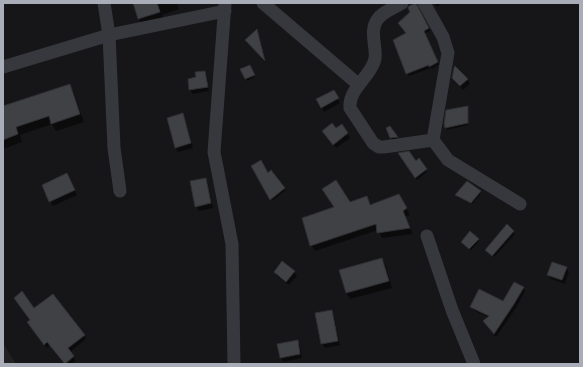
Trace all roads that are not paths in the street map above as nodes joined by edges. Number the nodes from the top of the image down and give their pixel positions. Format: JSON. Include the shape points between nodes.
{"nodes":[{"id":1,"x":104,"y":3,"type":"edge"},
{"id":2,"x":263,"y":3,"type":"edge"},
{"id":3,"x":402,"y":3,"type":"edge"},
{"id":4,"x":424,"y":3,"type":"edge"},
{"id":5,"x":225,"y":7,"type":"edge"},
{"id":6,"x":109,"y":35,"type":"junction"},
{"id":7,"x":3,"y":67,"type":"edge"},
{"id":8,"x":359,"y":84,"type":"junction"},
{"id":9,"x":433,"y":140,"type":"junction"},
{"id":10,"x":120,"y":191,"type":"dead end"},
{"id":11,"x":520,"y":204,"type":"dead end"},
{"id":12,"x":427,"y":236,"type":"dead end"},
{"id":13,"x":234,"y":364,"type":"edge"},
{"id":14,"x":474,"y":364,"type":"edge"}],
"edges":[{"from":1,"to":6,"type":"street"},
{"from":2,"to":8,"type":"street"},
{"from":3,"to":8,"type":"street","via":[[377,19],[373,27],[375,59]]},
{"from":4,"to":9,"type":"street","via":[[443,37],[448,53]]},
{"from":5,"to":6,"type":"street"},
{"from":5,"to":13,"type":"street","via":[[214,152],[232,244]]},
{"from":6,"to":7,"type":"street"},
{"from":6,"to":10,"type":"street","via":[[114,148]]},
{"from":8,"to":9,"type":"street","via":[[350,101],[350,108],[374,143],[384,147]]},
{"from":9,"to":11,"type":"street","via":[[448,160]]},
{"from":12,"to":14,"type":"street","via":[[452,310]]}]}
